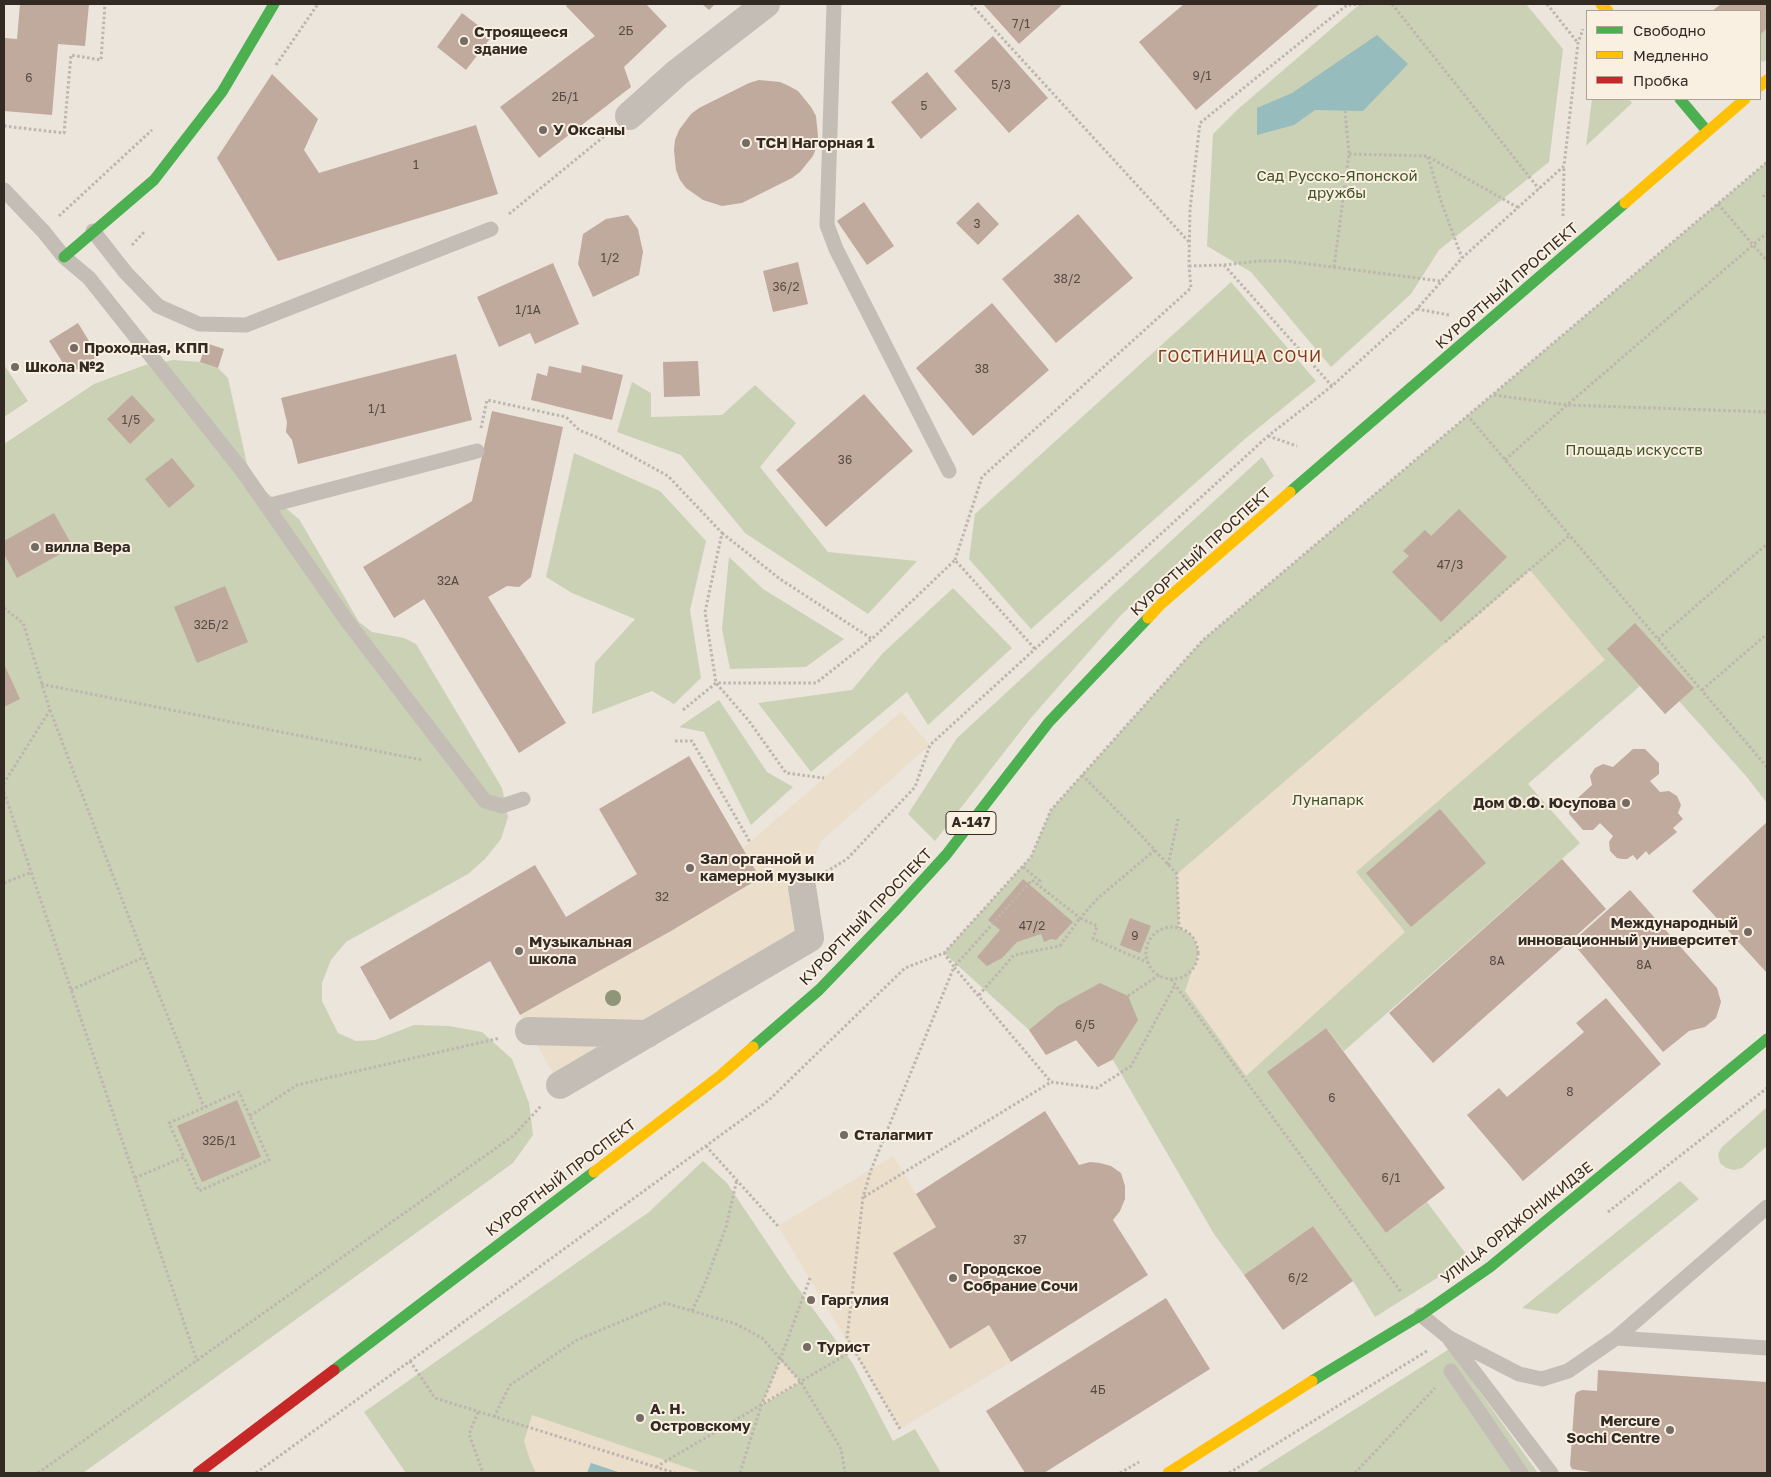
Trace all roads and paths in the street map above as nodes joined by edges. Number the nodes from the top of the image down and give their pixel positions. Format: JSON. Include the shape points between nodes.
{"nodes":[{"id":1,"x":104,"y":4,"type":"edge"},
{"id":2,"x":274,"y":4,"type":"edge"},
{"id":3,"x":766,"y":4,"type":"edge"},
{"id":4,"x":834,"y":4,"type":"edge"},
{"id":5,"x":971,"y":4,"type":"edge"},
{"id":6,"x":1348,"y":4,"type":"edge"},
{"id":7,"x":1364,"y":4,"type":"edge"},
{"id":8,"x":1392,"y":4,"type":"edge"},
{"id":9,"x":1547,"y":4,"type":"edge"},
{"id":10,"x":1584,"y":24,"type":"dead end"},
{"id":11,"x":1578,"y":43,"type":"junction"},
{"id":12,"x":1681,"y":100,"type":"edge"},
{"id":13,"x":1744,"y":100,"type":"edge"},
{"id":14,"x":1345,"y":110,"type":"dead end"},
{"id":15,"x":619,"y":124,"type":"joint"},
{"id":16,"x":4,"y":126,"type":"edge"},
{"id":17,"x":156,"y":126,"type":"dead end"},
{"id":18,"x":1707,"y":131,"type":"junction"},
{"id":19,"x":1349,"y":154,"type":"junction"},
{"id":20,"x":1427,"y":156,"type":"junction"},
{"id":21,"x":1767,"y":162,"type":"edge"},
{"id":22,"x":1564,"y":166,"type":"junction"},
{"id":23,"x":1539,"y":189,"type":"junction"},
{"id":24,"x":4,"y":190,"type":"edge"},
{"id":25,"x":1767,"y":192,"type":"edge"},
{"id":26,"x":1762,"y":197,"type":"dead end"},
{"id":27,"x":1718,"y":204,"type":"junction"},
{"id":28,"x":1519,"y":208,"type":"junction"},
{"id":29,"x":1563,"y":221,"type":"dead end"},
{"id":30,"x":491,"y":229,"type":"joint"},
{"id":31,"x":43,"y":231,"type":"junction"},
{"id":32,"x":93,"y":231,"type":"junction"},
{"id":33,"x":1767,"y":233,"type":"edge"},
{"id":34,"x":1190,"y":242,"type":"junction"},
{"id":35,"x":1754,"y":245,"type":"junction"},
{"id":36,"x":64,"y":257,"type":"junction"},
{"id":37,"x":1462,"y":258,"type":"junction"},
{"id":38,"x":1767,"y":260,"type":"edge"},
{"id":39,"x":1224,"y":265,"type":"junction"},
{"id":40,"x":1190,"y":266,"type":"junction"},
{"id":41,"x":1334,"y":267,"type":"junction"},
{"id":42,"x":1441,"y":282,"type":"junction"},
{"id":43,"x":1417,"y":309,"type":"junction"},
{"id":44,"x":1451,"y":315,"type":"dead end"},
{"id":45,"x":1332,"y":386,"type":"junction"},
{"id":46,"x":1493,"y":395,"type":"junction"},
{"id":47,"x":1567,"y":405,"type":"junction"},
{"id":48,"x":1767,"y":412,"type":"edge"},
{"id":49,"x":1467,"y":415,"type":"junction"},
{"id":50,"x":477,"y":450,"type":"joint"},
{"id":51,"x":1505,"y":460,"type":"junction"},
{"id":52,"x":949,"y":471,"type":"dead end"},
{"id":53,"x":267,"y":506,"type":"junction"},
{"id":54,"x":722,"y":533,"type":"junction"},
{"id":55,"x":1570,"y":535,"type":"junction"},
{"id":56,"x":1767,"y":544,"type":"edge"},
{"id":57,"x":955,"y":560,"type":"junction"},
{"id":58,"x":4,"y":608,"type":"edge"},
{"id":59,"x":1767,"y":634,"type":"edge"},
{"id":60,"x":872,"y":639,"type":"junction"},
{"id":61,"x":1658,"y":639,"type":"junction"},
{"id":62,"x":1445,"y":642,"type":"dead end"},
{"id":63,"x":1035,"y":649,"type":"junction"},
{"id":64,"x":716,"y":683,"type":"junction"},
{"id":65,"x":41,"y":684,"type":"junction"},
{"id":66,"x":1702,"y":690,"type":"junction"},
{"id":67,"x":50,"y":710,"type":"junction"},
{"id":68,"x":684,"y":710,"type":"dead end"},
{"id":69,"x":676,"y":741,"type":"dead end"},
{"id":70,"x":459,"y":768,"type":"junction"},
{"id":71,"x":1767,"y":768,"type":"edge"},
{"id":72,"x":1082,"y":775,"type":"junction"},
{"id":73,"x":824,"y":778,"type":"dead end"},
{"id":74,"x":4,"y":783,"type":"edge"},
{"id":75,"x":4,"y":792,"type":"edge"},
{"id":76,"x":523,"y":800,"type":"dead end"},
{"id":77,"x":1178,"y":819,"type":"dead end"},
{"id":78,"x":750,"y":842,"type":"dead end"},
{"id":79,"x":1155,"y":850,"type":"junction"},
{"id":80,"x":1168,"y":865,"type":"junction"},
{"id":81,"x":1023,"y":867,"type":"junction"},
{"id":82,"x":32,"y":872,"type":"junction"},
{"id":83,"x":4,"y":883,"type":"edge"},
{"id":84,"x":1038,"y":884,"type":"junction"},
{"id":85,"x":802,"y":887,"type":"joint"},
{"id":86,"x":1080,"y":918,"type":"junction"},
{"id":87,"x":1179,"y":928,"type":"junction"},
{"id":88,"x":944,"y":953,"type":"junction"},
{"id":89,"x":144,"y":958,"type":"junction"},
{"id":90,"x":1149,"y":963,"type":"junction"},
{"id":91,"x":954,"y":967,"type":"junction"},
{"id":92,"x":1158,"y":975,"type":"junction"},
{"id":93,"x":1171,"y":979,"type":"junction"},
{"id":94,"x":1175,"y":984,"type":"junction"},
{"id":95,"x":71,"y":990,"type":"junction"},
{"id":96,"x":978,"y":995,"type":"junction"},
{"id":97,"x":1128,"y":996,"type":"dead end"},
{"id":98,"x":529,"y":1031,"type":"joint"},
{"id":99,"x":647,"y":1034,"type":"junction"},
{"id":100,"x":1767,"y":1039,"type":"edge"},
{"id":101,"x":1051,"y":1082,"type":"junction"},
{"id":102,"x":560,"y":1085,"type":"joint"},
{"id":103,"x":204,"y":1107,"type":"junction"},
{"id":104,"x":250,"y":1116,"type":"junction"},
{"id":105,"x":706,"y":1146,"type":"junction"},
{"id":106,"x":184,"y":1157,"type":"junction"},
{"id":107,"x":135,"y":1178,"type":"junction"},
{"id":108,"x":737,"y":1180,"type":"junction"},
{"id":109,"x":863,"y":1197,"type":"junction"},
{"id":110,"x":1767,"y":1206,"type":"edge"},
{"id":111,"x":778,"y":1226,"type":"dead end"},
{"id":112,"x":810,"y":1278,"type":"dead end"},
{"id":113,"x":1406,"y":1298,"type":"dead end"},
{"id":114,"x":692,"y":1311,"type":"junction"},
{"id":115,"x":1421,"y":1315,"type":"junction"},
{"id":116,"x":1448,"y":1337,"type":"junction"},
{"id":117,"x":1616,"y":1338,"type":"junction"},
{"id":118,"x":1767,"y":1348,"type":"edge"},
{"id":119,"x":854,"y":1350,"type":"junction"},
{"id":120,"x":1422,"y":1354,"type":"dead end"},
{"id":121,"x":780,"y":1360,"type":"junction"},
{"id":122,"x":197,"y":1361,"type":"junction"},
{"id":123,"x":410,"y":1361,"type":"junction"},
{"id":124,"x":1451,"y":1371,"type":"joint"},
{"id":125,"x":801,"y":1382,"type":"junction"},
{"id":126,"x":761,"y":1406,"type":"junction"},
{"id":127,"x":478,"y":1412,"type":"junction"},
{"id":128,"x":494,"y":1417,"type":"junction"},
{"id":129,"x":900,"y":1429,"type":"dead end"},
{"id":130,"x":656,"y":1467,"type":"junction"},
{"id":131,"x":38,"y":1473,"type":"edge"},
{"id":132,"x":198,"y":1473,"type":"edge"},
{"id":133,"x":256,"y":1473,"type":"edge"},
{"id":134,"x":484,"y":1473,"type":"edge"},
{"id":135,"x":675,"y":1473,"type":"edge"},
{"id":136,"x":740,"y":1473,"type":"edge"},
{"id":137,"x":845,"y":1473,"type":"edge"},
{"id":138,"x":1168,"y":1473,"type":"edge"},
{"id":139,"x":1229,"y":1473,"type":"edge"},
{"id":140,"x":1356,"y":1473,"type":"edge"},
{"id":141,"x":1521,"y":1473,"type":"edge"},
{"id":142,"x":1551,"y":1473,"type":"edge"}],
"edges":[{"from":1,"to":16,"type":"path","via":[[101,60],[71,55],[64,133]]},
{"from":2,"to":32,"type":"main road","via":[[222,92],[154,180]]},
{"from":3,"to":15,"type":"street","via":[[678,72]]},
{"from":4,"to":52,"type":"lane","via":[[827,226]]},
{"from":5,"to":34,"type":"path"},
{"from":6,"to":7,"type":"path"},
{"from":6,"to":34,"type":"path","via":[[1200,123],[1190,209]]},
{"from":8,"to":23,"type":"path"},
{"from":9,"to":11,"type":"path"},
{"from":10,"to":11,"type":"path"},
{"from":11,"to":22,"type":"path"},
{"from":12,"to":18,"type":"main road"},
{"from":13,"to":18,"type":"main road","name":"КУРОРТНЫЙ ПРОСПЕКТ","number":"А-147"},
{"from":14,"to":19,"type":"path"},
{"from":15,"to":30,"type":"path"},
{"from":17,"to":31,"type":"path"},
{"from":18,"to":132,"type":"main road","name":"КУРОРТНЫЙ ПРОСПЕКТ","number":"А-147","via":[[1160,604],[1049,722],[946,855],[819,990],[721,1075]]},
{"from":19,"to":20,"type":"path"},
{"from":19,"to":41,"type":"path"},
{"from":20,"to":28,"type":"path"},
{"from":20,"to":37,"type":"path"},
{"from":21,"to":27,"type":"path"},
{"from":22,"to":23,"type":"path"},
{"from":22,"to":29,"type":"path"},
{"from":23,"to":28,"type":"path"},
{"from":24,"to":31,"type":"lane"},
{"from":25,"to":26,"type":"path"},
{"from":27,"to":35,"type":"path"},
{"from":27,"to":46,"type":"path"},
{"from":28,"to":37,"type":"path"},
{"from":30,"to":32,"type":"lane","via":[[246,326],[199,324],[158,306],[126,273]]},
{"from":31,"to":36,"type":"lane"},
{"from":32,"to":36,"type":"main road"},
{"from":33,"to":35,"type":"path"},
{"from":34,"to":40,"type":"path"},
{"from":35,"to":38,"type":"path"},
{"from":35,"to":47,"type":"path"},
{"from":36,"to":53,"type":"lane","via":[[89,278]]},
{"from":37,"to":42,"type":"path"},
{"from":39,"to":40,"type":"path"},
{"from":39,"to":41,"type":"path","via":[[1286,261]]},
{"from":39,"to":45,"type":"path"},
{"from":40,"to":57,"type":"path","via":[[1191,288],[982,477]]},
{"from":41,"to":42,"type":"path"},
{"from":42,"to":43,"type":"path"},
{"from":43,"to":44,"type":"path"},
{"from":43,"to":45,"type":"path"},
{"from":45,"to":63,"type":"path","via":[[1268,436]]},
{"from":46,"to":47,"type":"path"},
{"from":46,"to":49,"type":"path"},
{"from":47,"to":48,"type":"path"},
{"from":47,"to":51,"type":"path"},
{"from":49,"to":51,"type":"path"},
{"from":49,"to":72,"type":"path","via":[[1203,640]]},
{"from":50,"to":53,"type":"lane"},
{"from":50,"to":54,"type":"path","via":[[487,400],[566,417],[579,430],[668,476]]},
{"from":51,"to":55,"type":"path"},
{"from":53,"to":70,"type":"lane","via":[[347,621]]},
{"from":54,"to":60,"type":"path","via":[[780,580]]},
{"from":54,"to":64,"type":"path","via":[[705,612]]},
{"from":55,"to":61,"type":"path"},
{"from":55,"to":62,"type":"path"},
{"from":56,"to":61,"type":"path"},
{"from":57,"to":60,"type":"path"},
{"from":57,"to":63,"type":"path"},
{"from":58,"to":65,"type":"path","via":[[23,624]]},
{"from":59,"to":66,"type":"path"},
{"from":60,"to":64,"type":"path","via":[[816,683]]},
{"from":61,"to":66,"type":"path"},
{"from":63,"to":85,"type":"path","via":[[930,745],[915,787],[847,859]]},
{"from":64,"to":68,"type":"path"},
{"from":64,"to":73,"type":"path","via":[[749,721],[786,773]]},
{"from":65,"to":67,"type":"path"},
{"from":65,"to":70,"type":"path"},
{"from":66,"to":71,"type":"path"},
{"from":67,"to":74,"type":"path"},
{"from":67,"to":89,"type":"path"},
{"from":69,"to":78,"type":"path","via":[[692,741]]},
{"from":70,"to":76,"type":"lane","via":[[485,801],[502,806]]},
{"from":72,"to":79,"type":"path"},
{"from":72,"to":81,"type":"path","via":[[1051,810],[1031,857]]},
{"from":75,"to":82,"type":"path"},
{"from":77,"to":80,"type":"path"},
{"from":79,"to":80,"type":"path"},
{"from":79,"to":86,"type":"path","via":[[1098,898]]},
{"from":80,"to":87,"type":"path","via":[[1177,874]]},
{"from":81,"to":84,"type":"path","via":[[1040,880]]},
{"from":81,"to":88,"type":"path"},
{"from":82,"to":83,"type":"path"},
{"from":82,"to":95,"type":"path"},
{"from":84,"to":86,"type":"path"},
{"from":84,"to":91,"type":"path","via":[[1032,880]]},
{"from":85,"to":99,"type":"street","via":[[810,938]]},
{"from":86,"to":90,"type":"path","via":[[1097,926],[1093,939]]},
{"from":86,"to":96,"type":"path","via":[[1060,946],[1014,955]]},
{"from":87,"to":90,"type":"path","via":[[1162,929],[1151,939],[1147,948]]},
{"from":87,"to":93,"type":"path","via":[[1194,939],[1198,958],[1187,975]]},
{"from":88,"to":91,"type":"path"},
{"from":88,"to":105,"type":"path","via":[[905,968],[769,1100]]},
{"from":89,"to":95,"type":"path"},
{"from":89,"to":103,"type":"path"},
{"from":90,"to":92,"type":"path"},
{"from":91,"to":96,"type":"path"},
{"from":91,"to":109,"type":"path"},
{"from":92,"to":93,"type":"path"},
{"from":92,"to":97,"type":"path"},
{"from":93,"to":94,"type":"path"},
{"from":94,"to":101,"type":"path","via":[[1131,1066],[1097,1088]]},
{"from":94,"to":113,"type":"path"},
{"from":95,"to":107,"type":"path"},
{"from":96,"to":101,"type":"path"},
{"from":98,"to":99,"type":"street"},
{"from":98,"to":104,"type":"path","via":[[297,1085]]},
{"from":99,"to":102,"type":"street"},
{"from":100,"to":115,"type":"main road","name":"УЛИЦА ОРДЖОНИКИДЗЕ","via":[[1490,1267]]},
{"from":101,"to":109,"type":"path"},
{"from":102,"to":122,"type":"path","via":[[513,1136]]},
{"from":103,"to":104,"type":"path","via":[[239,1092]]},
{"from":103,"to":106,"type":"path","via":[[169,1123]]},
{"from":104,"to":106,"type":"path","via":[[269,1160],[199,1191]]},
{"from":105,"to":108,"type":"path"},
{"from":105,"to":123,"type":"path"},
{"from":106,"to":107,"type":"path"},
{"from":107,"to":122,"type":"path"},
{"from":108,"to":111,"type":"path"},
{"from":108,"to":114,"type":"path","via":[[726,1227]]},
{"from":109,"to":119,"type":"path","via":[[847,1338]]},
{"from":110,"to":117,"type":"lane"},
{"from":112,"to":121,"type":"path"},
{"from":114,"to":121,"type":"path","via":[[736,1324],[762,1338]]},
{"from":114,"to":128,"type":"path","via":[[665,1303],[576,1340],[510,1385]]},
{"from":115,"to":116,"type":"lane"},
{"from":115,"to":138,"type":"main road","name":"УЛИЦА ОРДЖОНИКИДЗЕ"},
{"from":116,"to":117,"type":"lane","via":[[1519,1374],[1542,1379],[1568,1371]]},
{"from":116,"to":142,"type":"lane"},
{"from":117,"to":118,"type":"lane"},
{"from":119,"to":125,"type":"path"},
{"from":119,"to":129,"type":"path"},
{"from":120,"to":139,"type":"path"},
{"from":121,"to":125,"type":"path"},
{"from":121,"to":126,"type":"path"},
{"from":122,"to":131,"type":"path"},
{"from":123,"to":127,"type":"path","via":[[435,1398]]},
{"from":123,"to":133,"type":"path"},
{"from":124,"to":140,"type":"path"},
{"from":124,"to":141,"type":"lane"},
{"from":125,"to":126,"type":"path"},
{"from":125,"to":137,"type":"path","via":[[841,1449]]},
{"from":126,"to":130,"type":"path"},
{"from":126,"to":136,"type":"path"},
{"from":127,"to":128,"type":"path"},
{"from":127,"to":134,"type":"path","via":[[469,1434]]},
{"from":128,"to":130,"type":"path"},
{"from":130,"to":135,"type":"path"}]}
